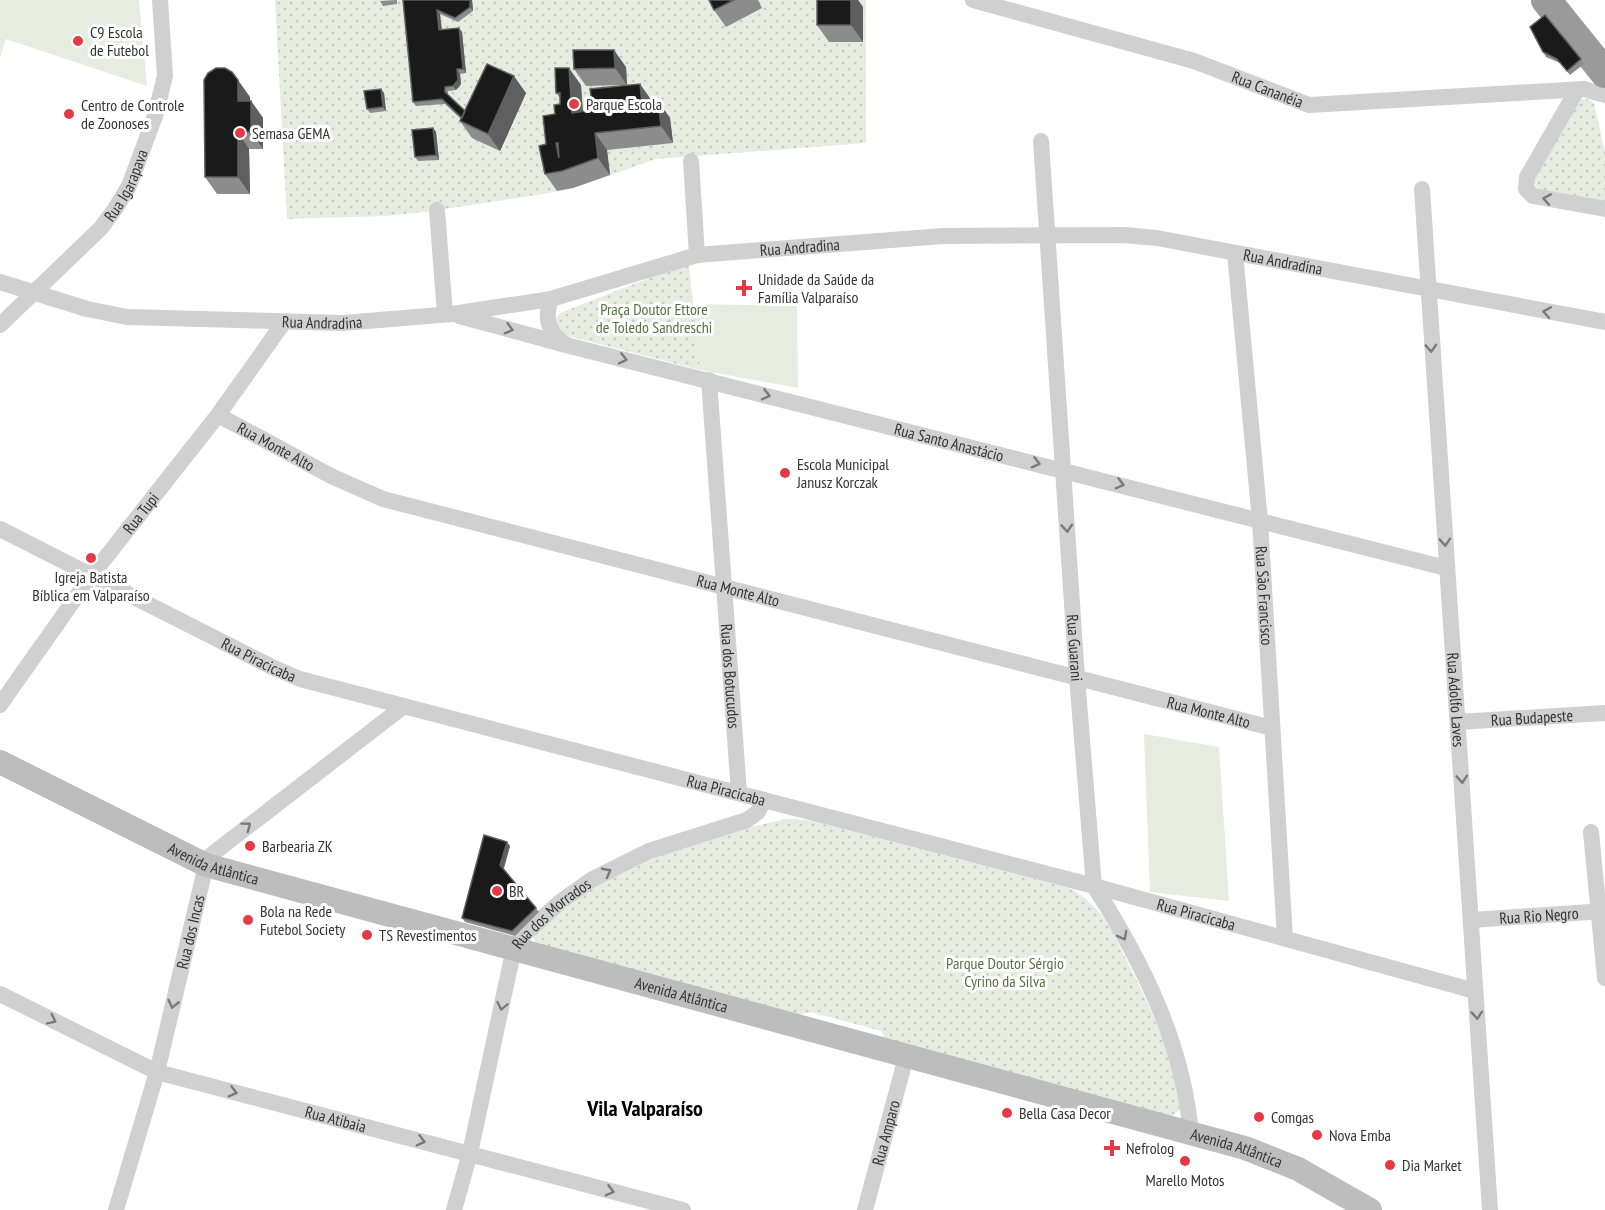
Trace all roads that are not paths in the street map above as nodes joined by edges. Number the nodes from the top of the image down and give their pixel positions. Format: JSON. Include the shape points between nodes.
{"nodes":[{"id":1,"x":160,"y":0,"type":"edge"},
{"id":2,"x":973,"y":0,"type":"edge"},
{"id":3,"x":1546,"y":0,"type":"edge"},
{"id":4,"x":1569,"y":0,"type":"edge"},
{"id":5,"x":1605,"y":45,"type":"edge"},
{"id":6,"x":1605,"y":73,"type":"edge"},
{"id":7,"x":1577,"y":90,"type":"junction"},
{"id":8,"x":1605,"y":95,"type":"edge"},
{"id":9,"x":1041,"y":141,"type":"dead end"},
{"id":10,"x":691,"y":160,"type":"dead end"},
{"id":11,"x":1422,"y":189,"type":"dead end"},
{"id":12,"x":1605,"y":209,"type":"edge"},
{"id":13,"x":437,"y":210,"type":"dead end"},
{"id":14,"x":1046,"y":234,"type":"junction"},
{"id":15,"x":1236,"y":253,"type":"junction"},
{"id":16,"x":697,"y":255,"type":"junction"},
{"id":17,"x":0,"y":282,"type":"edge"},
{"id":18,"x":1427,"y":290,"type":"junction"},
{"id":19,"x":34,"y":292,"type":"junction"},
{"id":20,"x":551,"y":299,"type":"junction"},
{"id":21,"x":449,"y":314,"type":"junction"},
{"id":22,"x":284,"y":322,"type":"junction"},
{"id":23,"x":1605,"y":322,"type":"edge"},
{"id":24,"x":0,"y":325,"type":"edge"},
{"id":25,"x":566,"y":345,"type":"junction"},
{"id":26,"x":709,"y":381,"type":"junction"},
{"id":27,"x":218,"y":415,"type":"junction"},
{"id":28,"x":1064,"y":470,"type":"junction"},
{"id":29,"x":1260,"y":521,"type":"junction"},
{"id":30,"x":0,"y":530,"type":"edge"},
{"id":31,"x":1446,"y":568,"type":"junction"},
{"id":32,"x":91,"y":576,"type":"junction"},
{"id":33,"x":724,"y":585,"type":"junction"},
{"id":34,"x":1077,"y":678,"type":"junction"},
{"id":35,"x":0,"y":705,"type":"edge"},
{"id":36,"x":404,"y":706,"type":"junction"},
{"id":37,"x":1605,"y":713,"type":"edge"},
{"id":38,"x":1458,"y":722,"type":"junction"},
{"id":39,"x":1272,"y":728,"type":"junction"},
{"id":40,"x":0,"y":762,"type":"edge"},
{"id":41,"x":739,"y":793,"type":"junction"},
{"id":42,"x":764,"y":800,"type":"junction"},
{"id":43,"x":1591,"y":832,"type":"dead end"},
{"id":44,"x":206,"y":865,"type":"junction"},
{"id":45,"x":1094,"y":886,"type":"junction"},
{"id":46,"x":1602,"y":912,"type":"edge"},
{"id":47,"x":1471,"y":920,"type":"junction"},
{"id":48,"x":1285,"y":938,"type":"junction"},
{"id":49,"x":514,"y":948,"type":"junction"},
{"id":50,"x":1605,"y":978,"type":"edge"},
{"id":51,"x":1475,"y":991,"type":"junction"},
{"id":52,"x":0,"y":994,"type":"edge"},
{"id":53,"x":906,"y":1057,"type":"junction"},
{"id":54,"x":157,"y":1072,"type":"junction"},
{"id":55,"x":1191,"y":1135,"type":"junction"},
{"id":56,"x":470,"y":1153,"type":"junction"},
{"id":57,"x":116,"y":1210,"type":"edge"},
{"id":58,"x":454,"y":1210,"type":"edge"},
{"id":59,"x":683,"y":1210,"type":"edge"},
{"id":60,"x":865,"y":1210,"type":"edge"},
{"id":61,"x":1370,"y":1210,"type":"edge"},
{"id":62,"x":1490,"y":1210,"type":"edge"}],
"edges":[{"from":1,"to":19,"type":"street","name":"Rua Igarapava","via":[[165,76],[129,186],[101,228]]},
{"from":2,"to":7,"type":"street","name":"Rua Cananéia","via":[[1194,61],[1309,105]]},
{"from":3,"to":6,"type":"highway"},
{"from":4,"to":5,"type":"highway"},
{"from":7,"to":8,"type":"street","name":"Rua Cananéia"},
{"from":12,"to":7,"type":"street","one_way":true,"via":[[1533,196],[1526,189],[1527,177]]},
{"from":9,"to":14,"type":"street","name":"Rua Guarani"},
{"from":10,"to":16,"type":"street"},
{"from":11,"to":18,"type":"street","name":"Rua Adolfo Laves"},
{"from":13,"to":21,"type":"street"},
{"from":14,"to":15,"type":"street","name":"Rua Andradina","via":[[1140,236]]},
{"from":14,"to":16,"type":"street","name":"Rua Andradina","via":[[943,236]]},
{"from":14,"to":28,"type":"street","name":"Rua Guarani"},
{"from":15,"to":18,"type":"street","name":"Rua Andradina"},
{"from":15,"to":29,"type":"street","name":"Rua São Francisco"},
{"from":16,"to":20,"type":"street","name":"Rua Andradina"},
{"from":17,"to":19,"type":"street","name":"Rua Andradina"},
{"from":23,"to":18,"type":"street","name":"Rua Andradina","one_way":true},
{"from":18,"to":31,"type":"street","name":"Rua Adolfo Laves","one_way":true},
{"from":19,"to":22,"type":"street","name":"Rua Andradina","via":[[127,317]]},
{"from":19,"to":24,"type":"street","name":"Rua Igarapava"},
{"from":20,"to":21,"type":"street","name":"Rua Andradina"},
{"from":20,"to":25,"type":"street","via":[[548,323],[556,338]]},
{"from":21,"to":22,"type":"street","name":"Rua Andradina","via":[[343,323]]},
{"from":21,"to":25,"type":"street","name":"Rua Santo Anastácio","one_way":true},
{"from":22,"to":27,"type":"street","name":"Rua Tupi"},
{"from":25,"to":26,"type":"street","name":"Rua Santo Anastácio","one_way":true},
{"from":26,"to":28,"type":"street","name":"Rua Santo Anastácio","one_way":true},
{"from":26,"to":33,"type":"street","name":"Rua dos Botucudos"},
{"from":27,"to":32,"type":"street","name":"Rua Tupi"},
{"from":27,"to":33,"type":"street","name":"Rua Monte Alto","via":[[382,499]]},
{"from":28,"to":29,"type":"street","name":"Rua Santo Anastácio","one_way":true},
{"from":28,"to":34,"type":"street","name":"Rua Guarani","one_way":true},
{"from":29,"to":31,"type":"street","name":"Rua Santo Anastácio"},
{"from":29,"to":39,"type":"street","name":"Rua São Francisco"},
{"from":30,"to":32,"type":"street","name":"Rua Piracicaba"},
{"from":31,"to":38,"type":"street","name":"Rua Adolfo Laves"},
{"from":32,"to":35,"type":"street","name":"Rua Tupi"},
{"from":32,"to":36,"type":"street","name":"Rua Piracicaba","via":[[287,674]]},
{"from":33,"to":34,"type":"street","name":"Rua Monte Alto"},
{"from":33,"to":41,"type":"street","name":"Rua dos Botucudos"},
{"from":34,"to":39,"type":"street","name":"Rua Monte Alto"},
{"from":34,"to":45,"type":"street","name":"Rua Guarani"},
{"from":36,"to":41,"type":"street","name":"Rua Piracicaba"},
{"from":44,"to":36,"type":"street","name":"Rua dos Incas","one_way":true,"via":[[218,848]]},
{"from":37,"to":38,"type":"street","name":"Rua Budapeste"},
{"from":38,"to":47,"type":"street","name":"Rua Adolfo Laves","one_way":true},
{"from":39,"to":48,"type":"street","name":"Rua São Francisco"},
{"from":40,"to":44,"type":"main road","name":"Avenida Atlântica"},
{"from":41,"to":42,"type":"street","name":"Rua Piracicaba"},
{"from":42,"to":45,"type":"street","name":"Rua Piracicaba"},
{"from":49,"to":42,"type":"street","name":"Rua dos Morrados","one_way":true,"via":[[581,886],[649,851],[747,819],[758,812]]},
{"from":43,"to":46,"type":"street"},
{"from":44,"to":49,"type":"main road","name":"Avenida Atlântica"},
{"from":44,"to":54,"type":"street","name":"Rua dos Incas","one_way":true},
{"from":45,"to":48,"type":"street","name":"Rua Piracicaba"},
{"from":45,"to":55,"type":"street","name":"Rua Guarani","one_way":true,"via":[[1158,1006],[1182,1075]]},
{"from":46,"to":47,"type":"street","name":"Rua Rio Negro"},
{"from":46,"to":50,"type":"street"},
{"from":47,"to":51,"type":"street","name":"Rua Adolfo Laves"},
{"from":48,"to":51,"type":"street","name":"Rua Piracicaba"},
{"from":49,"to":53,"type":"main road","name":"Avenida Atlântica"},
{"from":49,"to":56,"type":"street","name":"Rua dos Morrados","one_way":true},
{"from":51,"to":62,"type":"street","name":"Rua Adolfo Laves","one_way":true},
{"from":52,"to":54,"type":"street","name":"Rua Atibaia","one_way":true},
{"from":53,"to":55,"type":"main road","name":"Avenida Atlântica"},
{"from":53,"to":60,"type":"street","name":"Rua Amparo"},
{"from":54,"to":56,"type":"street","name":"Rua Atibaia","one_way":true},
{"from":54,"to":57,"type":"street","name":"Rua dos Incas"},
{"from":55,"to":61,"type":"main road","name":"Avenida Atlântica","via":[[1274,1158]]},
{"from":56,"to":58,"type":"street","name":"Rua dos Morrados"},
{"from":56,"to":59,"type":"street","name":"Rua Atibaia","one_way":true}]}
